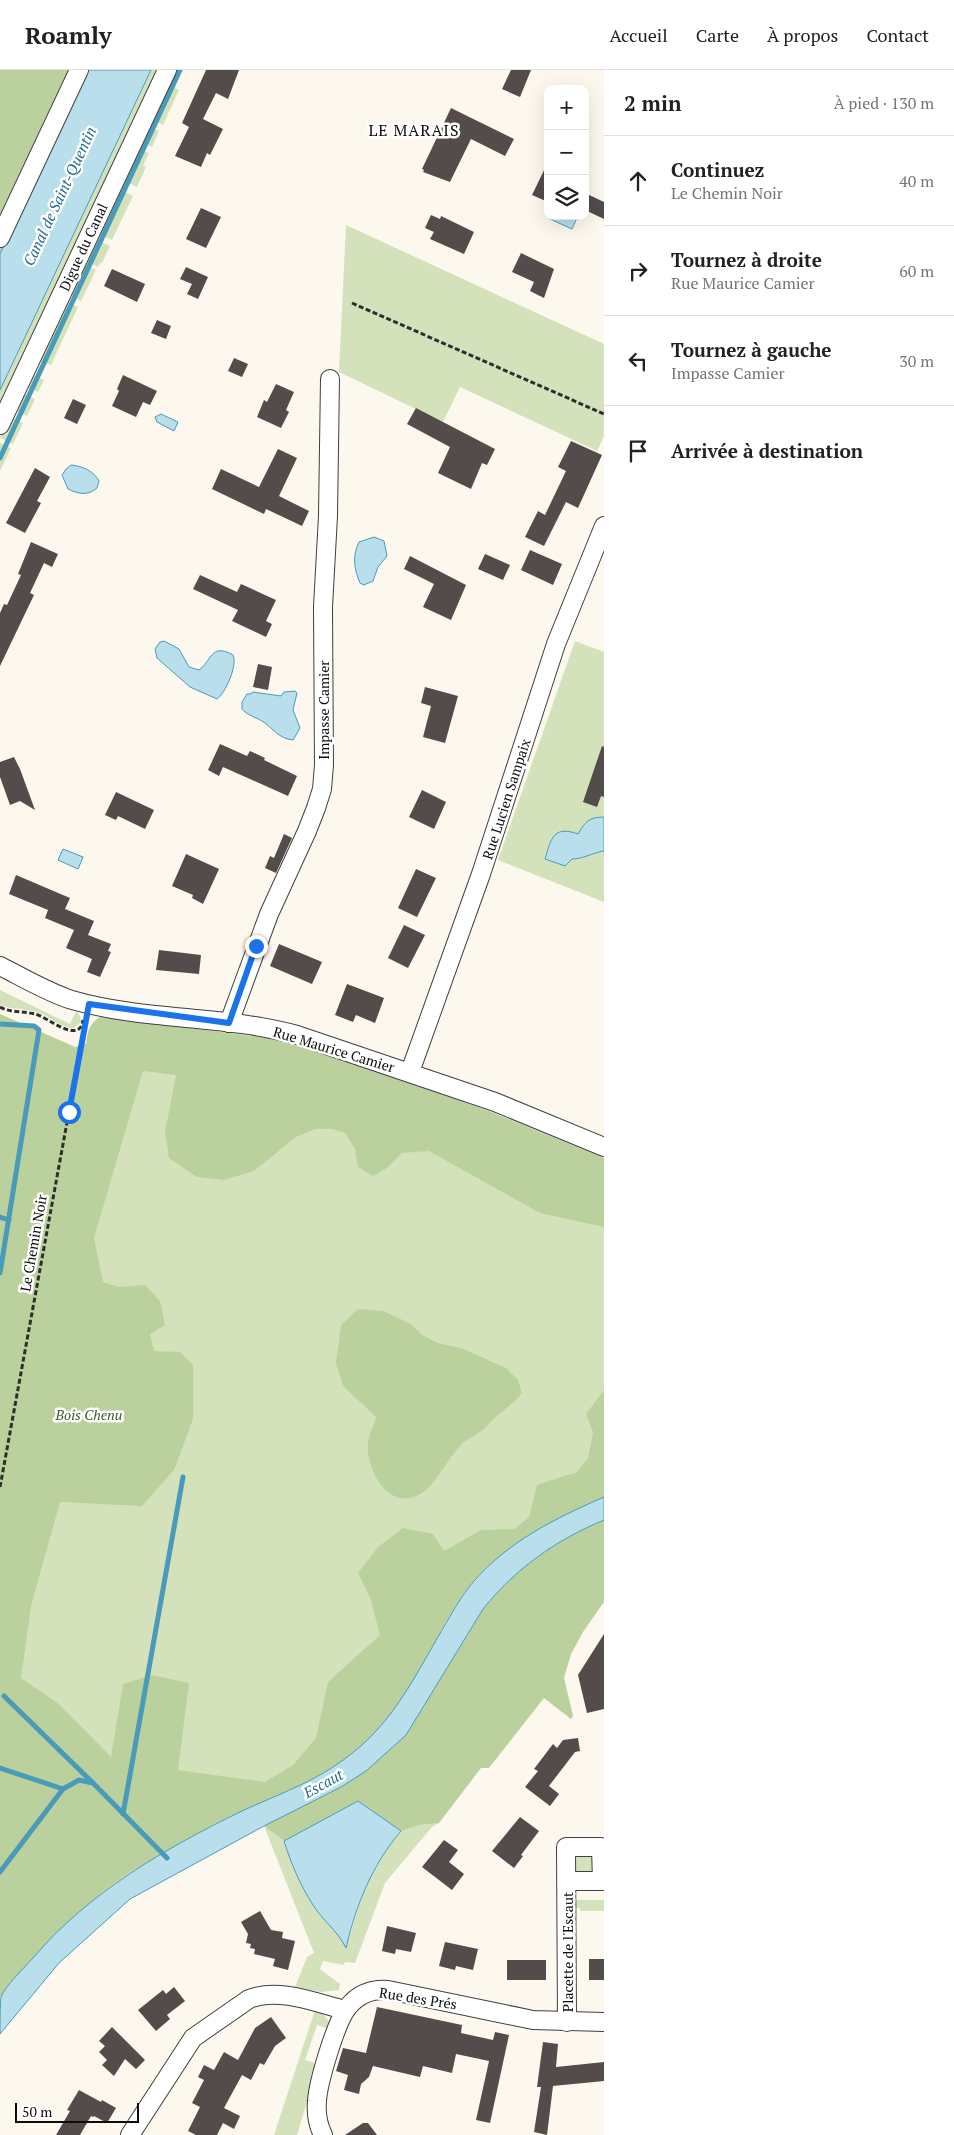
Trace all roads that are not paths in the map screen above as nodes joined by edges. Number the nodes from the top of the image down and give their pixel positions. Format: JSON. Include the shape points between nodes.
{"nodes":[{"id":1,"x":79,"y":70,"type":"edge"},
{"id":2,"x":167,"y":70,"type":"edge"},
{"id":3,"x":0,"y":238,"type":"edge"},
{"id":4,"x":330,"y":379,"type":"dead end"},
{"id":5,"x":0,"y":425,"type":"edge"},
{"id":6,"x":604,"y":526,"type":"edge"},
{"id":7,"x":0,"y":966,"type":"edge"},
{"id":8,"x":229,"y":1023,"type":"junction"},
{"id":9,"x":410,"y":1072,"type":"junction"},
{"id":10,"x":604,"y":1147,"type":"edge"},
{"id":11,"x":567,"y":1881,"type":"dead end"},
{"id":12,"x":345,"y":2010,"type":"junction"},
{"id":13,"x":567,"y":2022,"type":"junction"},
{"id":14,"x":604,"y":2022,"type":"edge"},
{"id":15,"x":130,"y":2135,"type":"edge"},
{"id":16,"x":323,"y":2135,"type":"edge"}],
"edges":[{"from":1,"to":3,"type":"street"},
{"from":2,"to":5,"type":"street","name":"Digue du Canal"},
{"from":4,"to":8,"type":"street","name":"Impasse Camier","via":[[323,607],[322,789],[266,922]]},
{"from":6,"to":9,"type":"street","name":"Rue Lucien Sampaix","via":[[556,644],[481,874]]},
{"from":7,"to":8,"type":"street","name":"Rue Maurice Camier","via":[[69,999],[85,1003]]},
{"from":8,"to":9,"type":"street","name":"Rue Maurice Camier","via":[[297,1035]]},
{"from":9,"to":10,"type":"street","name":"Rue Maurice Camier","via":[[495,1102]]},
{"from":11,"to":13,"type":"street","name":"Placette de l'Escaut"},
{"from":12,"to":13,"type":"street","name":"Rue des Prés","via":[[363,1994],[379,1989],[533,2020]]},
{"from":12,"to":15,"type":"street","via":[[279,1995],[259,1995],[250,1999],[193,2038]]},
{"from":12,"to":16,"type":"street","via":[[318,2095],[317,2113]]},
{"from":13,"to":14,"type":"street","name":"Rue des Prés"}]}
